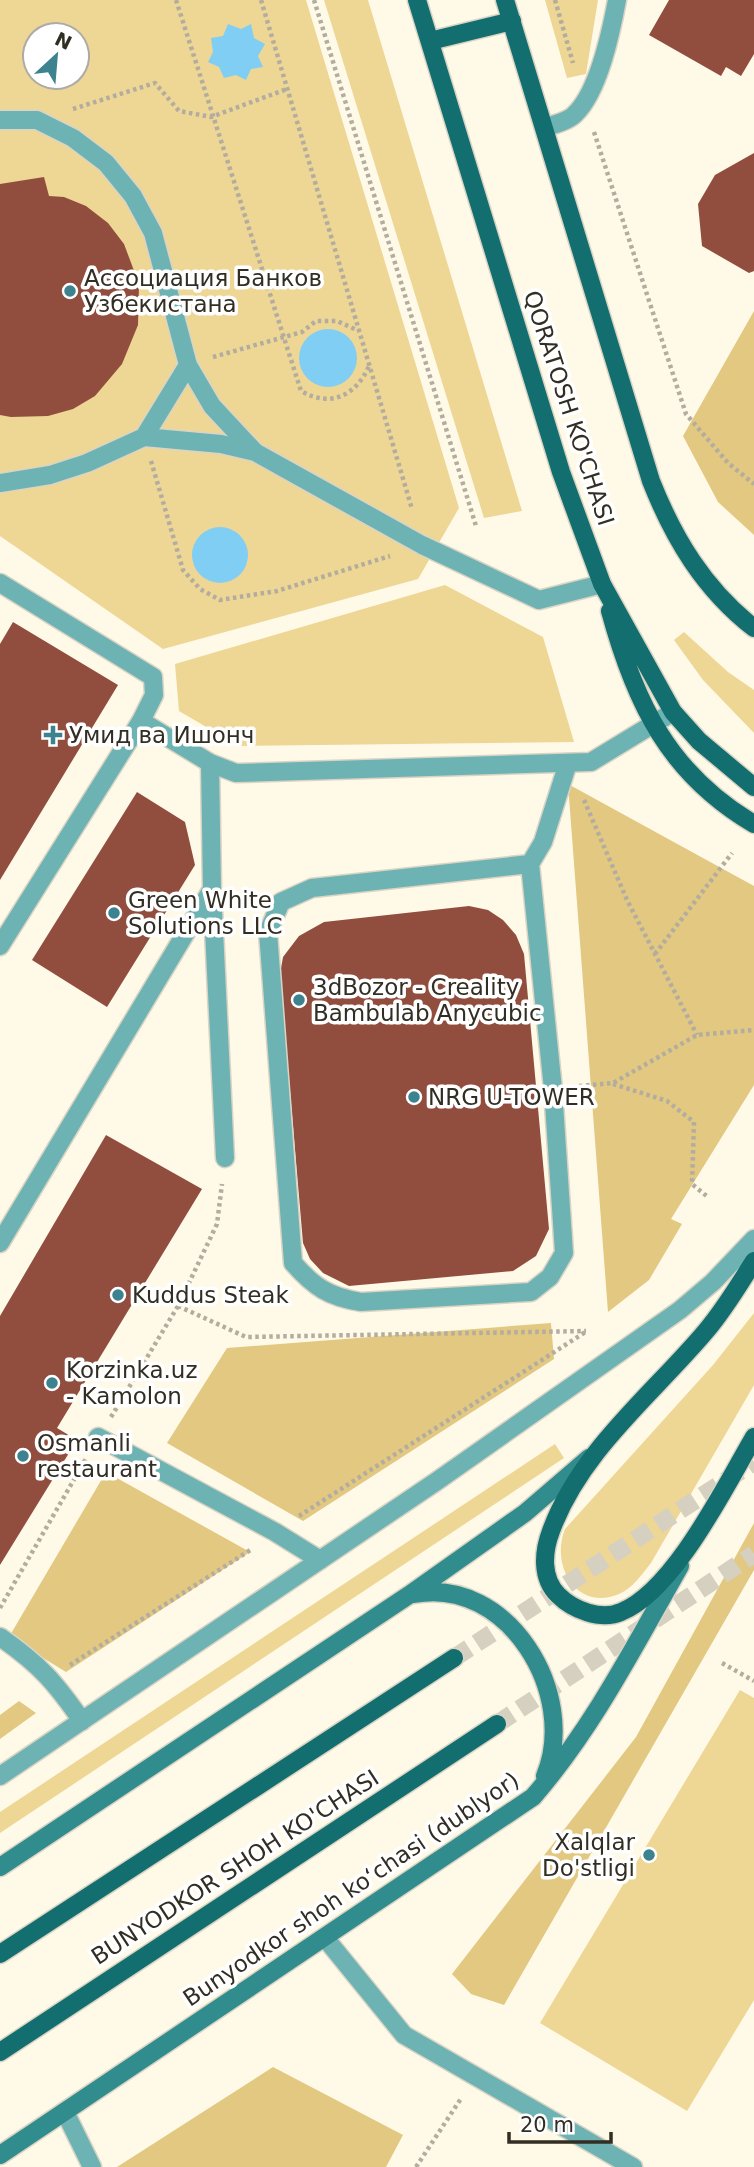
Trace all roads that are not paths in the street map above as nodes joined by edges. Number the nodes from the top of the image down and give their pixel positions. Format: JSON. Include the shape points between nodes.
{"nodes":[{"id":1,"x":417,"y":0,"type":"edge"},
{"id":2,"x":505,"y":0,"type":"edge"},
{"id":3,"x":617,"y":0,"type":"edge"},
{"id":4,"x":512,"y":21,"type":"junction"},
{"id":5,"x":430,"y":41,"type":"junction"},
{"id":6,"x":0,"y":120,"type":"edge"},
{"id":7,"x":545,"y":128,"type":"junction"},
{"id":8,"x":188,"y":365,"type":"junction"},
{"id":9,"x":144,"y":437,"type":"junction"},
{"id":10,"x":255,"y":452,"type":"junction"},
{"id":11,"x":0,"y":484,"type":"edge"},
{"id":12,"x":0,"y":583,"type":"edge"},
{"id":13,"x":603,"y":584,"type":"junction"},
{"id":14,"x":754,"y":628,"type":"edge"},
{"id":15,"x":673,"y":712,"type":"junction"},
{"id":16,"x":141,"y":721,"type":"junction"},
{"id":17,"x":652,"y":725,"type":"junction"},
{"id":18,"x":568,"y":762,"type":"junction"},
{"id":19,"x":210,"y":763,"type":"junction"},
{"id":20,"x":754,"y":787,"type":"edge"},
{"id":21,"x":754,"y":824,"type":"edge"},
{"id":22,"x":530,"y":864,"type":"junction"},
{"id":23,"x":212,"y":889,"type":"junction"},
{"id":24,"x":0,"y":946,"type":"edge"},
{"id":25,"x":225,"y":1158,"type":"road end"},
{"id":26,"x":754,"y":1239,"type":"edge"},
{"id":27,"x":0,"y":1243,"type":"edge"},
{"id":28,"x":754,"y":1261,"type":"edge"},
{"id":29,"x":98,"y":1437,"type":"dead end"},
{"id":30,"x":754,"y":1437,"type":"edge"},
{"id":31,"x":598,"y":1450,"type":"junction"},
{"id":32,"x":704,"y":1525,"type":"junction"},
{"id":33,"x":320,"y":1560,"type":"junction"},
{"id":34,"x":409,"y":1595,"type":"junction"},
{"id":35,"x":0,"y":1637,"type":"edge"},
{"id":36,"x":454,"y":1658,"type":"tunnel mouth"},
{"id":37,"x":82,"y":1721,"type":"junction"},
{"id":38,"x":497,"y":1724,"type":"tunnel mouth"},
{"id":39,"x":0,"y":1776,"type":"edge"},
{"id":40,"x":533,"y":1797,"type":"junction"},
{"id":41,"x":0,"y":1867,"type":"edge"},
{"id":42,"x":326,"y":1939,"type":"junction"},
{"id":43,"x":0,"y":1954,"type":"edge"},
{"id":44,"x":0,"y":2052,"type":"edge"},
{"id":45,"x":65,"y":2112,"type":"junction"},
{"id":46,"x":0,"y":2155,"type":"edge"},
{"id":47,"x":92,"y":2167,"type":"edge"},
{"id":48,"x":633,"y":2167,"type":"edge"}],
"edges":[{"from":1,"to":5,"type":"main road","name":"QORATOSH KO'CHASI"},
{"from":2,"to":4,"type":"main road"},
{"from":3,"to":7,"type":"street","via":[[599,70],[584,101],[575,115]]},
{"from":4,"to":5,"type":"main road"},
{"from":4,"to":7,"type":"main road"},
{"from":5,"to":13,"type":"main road","name":"QORATOSH KO'CHASI","via":[[561,472]]},
{"from":6,"to":8,"type":"street","via":[[37,120],[73,138],[106,163],[133,196],[153,233]]},
{"from":7,"to":14,"type":"main road","via":[[666,519],[710,587]]},
{"from":8,"to":9,"type":"street"},
{"from":8,"to":10,"type":"street","via":[[212,406]]},
{"from":9,"to":10,"type":"street"},
{"from":9,"to":11,"type":"street","via":[[50,475]]},
{"from":10,"to":13,"type":"street","via":[[422,545],[539,600]]},
{"from":12,"to":16,"type":"street","via":[[153,677],[154,695]]},
{"from":13,"to":15,"type":"main road","name":"QORATOSH KO'CHASI"},
{"from":13,"to":17,"type":"main road","via":[[627,668]]},
{"from":15,"to":17,"type":"street"},
{"from":15,"to":20,"type":"main road","name":"QORATOSH KO'CHASI","via":[[699,741]]},
{"from":16,"to":19,"type":"street"},
{"from":16,"to":24,"type":"street"},
{"from":17,"to":18,"type":"street","via":[[590,762]]},
{"from":17,"to":21,"type":"main road","via":[[699,782]]},
{"from":18,"to":19,"type":"street","via":[[236,772]]},
{"from":18,"to":22,"type":"street","via":[[543,842]]},
{"from":19,"to":23,"type":"street"},
{"from":22,"to":22,"type":"street","via":[[312,888],[281,902],[268,932],[293,1263],[314,1287],[335,1298],[361,1302],[531,1292],[550,1277],[564,1253]]},
{"from":23,"to":25,"type":"street"},
{"from":23,"to":27,"type":"street"},
{"from":26,"to":33,"type":"street","via":[[680,1310]]},
{"from":28,"to":31,"type":"main road","via":[[707,1330]]},
{"from":29,"to":33,"type":"street"},
{"from":30,"to":32,"type":"main road"},
{"from":31,"to":32,"type":"main road","via":[[560,1510],[547,1544],[547,1579],[565,1601],[604,1615],[631,1608],[659,1582]]},
{"from":31,"to":34,"type":"street","via":[[525,1513]]},
{"from":32,"to":40,"type":"street","name":"Bunyodkor shoh koʻchasi (dublyor)","via":[[603,1700]]},
{"from":33,"to":37,"type":"street"},
{"from":34,"to":40,"type":"street","via":[[445,1591],[481,1603],[508,1624],[530,1651],[543,1676],[554,1732],[548,1770]]},
{"from":34,"to":41,"type":"street"},
{"from":35,"to":37,"type":"street","via":[[51,1677]]},
{"from":36,"to":43,"type":"main road"},
{"from":37,"to":39,"type":"street"},
{"from":38,"to":44,"type":"main road","name":"BUNYODKOR SHOH KO'CHASI"},
{"from":40,"to":42,"type":"street","name":"Bunyodkor shoh koʻchasi (dublyor)"},
{"from":42,"to":45,"type":"street","name":"Bunyodkor shoh koʻchasi (dublyor)"},
{"from":42,"to":48,"type":"street","via":[[404,2035]]},
{"from":45,"to":46,"type":"street","name":"Bunyodkor shoh koʻchasi (dublyor)"},
{"from":45,"to":47,"type":"street"}]}
